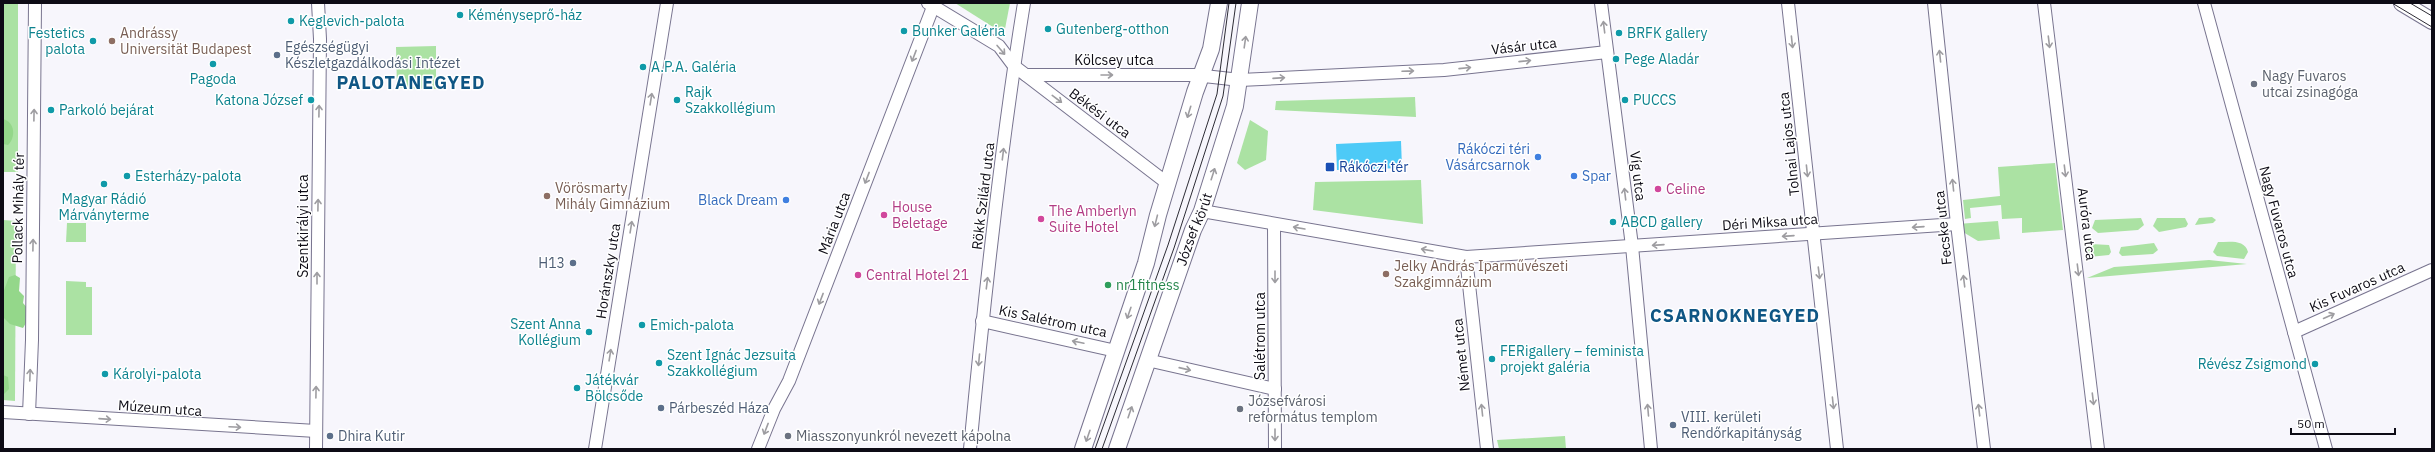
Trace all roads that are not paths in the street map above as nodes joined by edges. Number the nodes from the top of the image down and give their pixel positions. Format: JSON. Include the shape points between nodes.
{"nodes":[{"id":1,"x":35,"y":3,"type":"edge"},
{"id":2,"x":318,"y":3,"type":"edge"},
{"id":3,"x":667,"y":3,"type":"edge"},
{"id":4,"x":1024,"y":3,"type":"edge"},
{"id":5,"x":1219,"y":3,"type":"edge"},
{"id":6,"x":1250,"y":3,"type":"edge"},
{"id":7,"x":1601,"y":3,"type":"edge"},
{"id":8,"x":1788,"y":3,"type":"edge"},
{"id":9,"x":1934,"y":3,"type":"edge"},
{"id":10,"x":2044,"y":3,"type":"edge"},
{"id":11,"x":2204,"y":3,"type":"edge"},
{"id":12,"x":2402,"y":3,"type":"edge"},
{"id":13,"x":930,"y":5,"type":"edge"},
{"id":14,"x":2432,"y":21,"type":"edge"},
{"id":15,"x":1607,"y":52,"type":"junction"},
{"id":16,"x":1014,"y":66,"type":"junction"},
{"id":17,"x":1026,"y":75,"type":"junction"},
{"id":18,"x":1202,"y":75,"type":"junction"},
{"id":19,"x":1240,"y":80,"type":"junction"},
{"id":20,"x":1167,"y":183,"type":"junction"},
{"id":21,"x":1202,"y":211,"type":"junction"},
{"id":22,"x":1274,"y":224,"type":"junction"},
{"id":23,"x":1957,"y":224,"type":"junction"},
{"id":24,"x":1814,"y":235,"type":"junction"},
{"id":25,"x":1632,"y":246,"type":"junction"},
{"id":26,"x":1466,"y":257,"type":"junction"},
{"id":27,"x":2432,"y":270,"type":"edge"},
{"id":28,"x":982,"y":322,"type":"junction"},
{"id":29,"x":2294,"y":332,"type":"junction"},
{"id":30,"x":1116,"y":350,"type":"junction"},
{"id":31,"x":1147,"y":360,"type":"junction"},
{"id":32,"x":1275,"y":389,"type":"junction"},
{"id":33,"x":3,"y":412,"type":"edge"},
{"id":34,"x":29,"y":414,"type":"junction"},
{"id":35,"x":316,"y":431,"type":"junction"},
{"id":36,"x":316,"y":449,"type":"edge"},
{"id":37,"x":595,"y":449,"type":"edge"},
{"id":38,"x":758,"y":449,"type":"edge"},
{"id":39,"x":970,"y":449,"type":"edge"},
{"id":40,"x":1083,"y":449,"type":"edge"},
{"id":41,"x":1117,"y":449,"type":"edge"},
{"id":42,"x":1275,"y":449,"type":"edge"},
{"id":43,"x":1487,"y":449,"type":"edge"},
{"id":44,"x":1651,"y":449,"type":"edge"},
{"id":45,"x":1837,"y":449,"type":"edge"},
{"id":46,"x":1984,"y":449,"type":"edge"},
{"id":47,"x":2098,"y":449,"type":"edge"},
{"id":48,"x":2326,"y":449,"type":"edge"}],
"edges":[{"from":34,"to":1,"type":"street","name":"Pollack Mihály tér","one_way":true},
{"from":35,"to":2,"type":"street","name":"Szentkirályi utca","one_way":true,"via":[[320,47]]},
{"from":37,"to":3,"type":"street","name":"Horánszky utca","one_way":true},
{"from":4,"to":16,"type":"street","name":"Rökk Szilárd utca"},
{"from":5,"to":18,"type":"main road","via":[[1211,49]]},
{"from":19,"to":6,"type":"main road","name":"József körút","one_way":true},
{"from":15,"to":7,"type":"street","name":"Víg utca","one_way":true},
{"from":8,"to":24,"type":"street","name":"Tolnai Lajos utca","one_way":true},
{"from":23,"to":9,"type":"street","name":"Fecske utca","one_way":true},
{"from":10,"to":47,"type":"street","name":"Auróra utca","one_way":true},
{"from":11,"to":29,"type":"street","name":"Nagy Fuvaros utca"},
{"from":12,"to":14,"type":"main road"},
{"from":13,"to":16,"type":"street","name":"Békési utca","one_way":true,"via":[[999,46]]},
{"from":13,"to":38,"type":"street","name":"Mária utca","one_way":true,"via":[[789,382],[774,409]]},
{"from":19,"to":15,"type":"street","name":"Vásár utca","one_way":true,"via":[[1444,70]]},
{"from":25,"to":15,"type":"street","name":"Víg utca","one_way":true},
{"from":16,"to":17,"type":"street","name":"Békési utca"},
{"from":28,"to":16,"type":"street","name":"Rökk Szilárd utca","one_way":true},
{"from":17,"to":18,"type":"street","name":"Kölcsey utca","one_way":true},
{"from":17,"to":20,"type":"street","name":"Békési utca","one_way":true},
{"from":18,"to":19,"type":"street","name":"Kölcsey utca"},
{"from":18,"to":20,"type":"main road","one_way":true},
{"from":21,"to":19,"type":"main road","name":"József körút","one_way":true,"via":[[1235,106]]},
{"from":20,"to":30,"type":"main road","one_way":true,"via":[[1146,263]]},
{"from":21,"to":22,"type":"street"},
{"from":21,"to":31,"type":"main road","name":"József körút"},
{"from":26,"to":22,"type":"street","one_way":true},
{"from":22,"to":32,"type":"street","name":"Salétrom utca","one_way":true},
{"from":23,"to":24,"type":"street","name":"Déri Miksa utca","one_way":true},
{"from":46,"to":23,"type":"street","name":"Fecske utca","one_way":true},
{"from":24,"to":25,"type":"street","name":"Déri Miksa utca","one_way":true},
{"from":24,"to":45,"type":"street","name":"Tolnai Lajos utca","one_way":true},
{"from":25,"to":26,"type":"street","name":"Déri Miksa utca"},
{"from":44,"to":25,"type":"street","name":"Víg utca","one_way":true},
{"from":43,"to":26,"type":"street","name":"Német utca","one_way":true},
{"from":29,"to":27,"type":"street","name":"Kis Fuvaros utca","one_way":true},
{"from":30,"to":28,"type":"street","name":"Kis Salétrom utca","one_way":true},
{"from":28,"to":39,"type":"street","name":"Rökk Szilárd utca","one_way":true},
{"from":29,"to":48,"type":"street","name":"Nagy Fuvaros utca"},
{"from":30,"to":40,"type":"main road","one_way":true},
{"from":31,"to":32,"type":"street","one_way":true},
{"from":41,"to":31,"type":"main road","name":"József körút","one_way":true},
{"from":32,"to":42,"type":"street","name":"Salétrom utca","one_way":true},
{"from":33,"to":34,"type":"street","name":"Múzeum utca"},
{"from":34,"to":35,"type":"street","name":"Múzeum utca","one_way":true},
{"from":35,"to":36,"type":"street","name":"Szentkirályi utca"}]}
